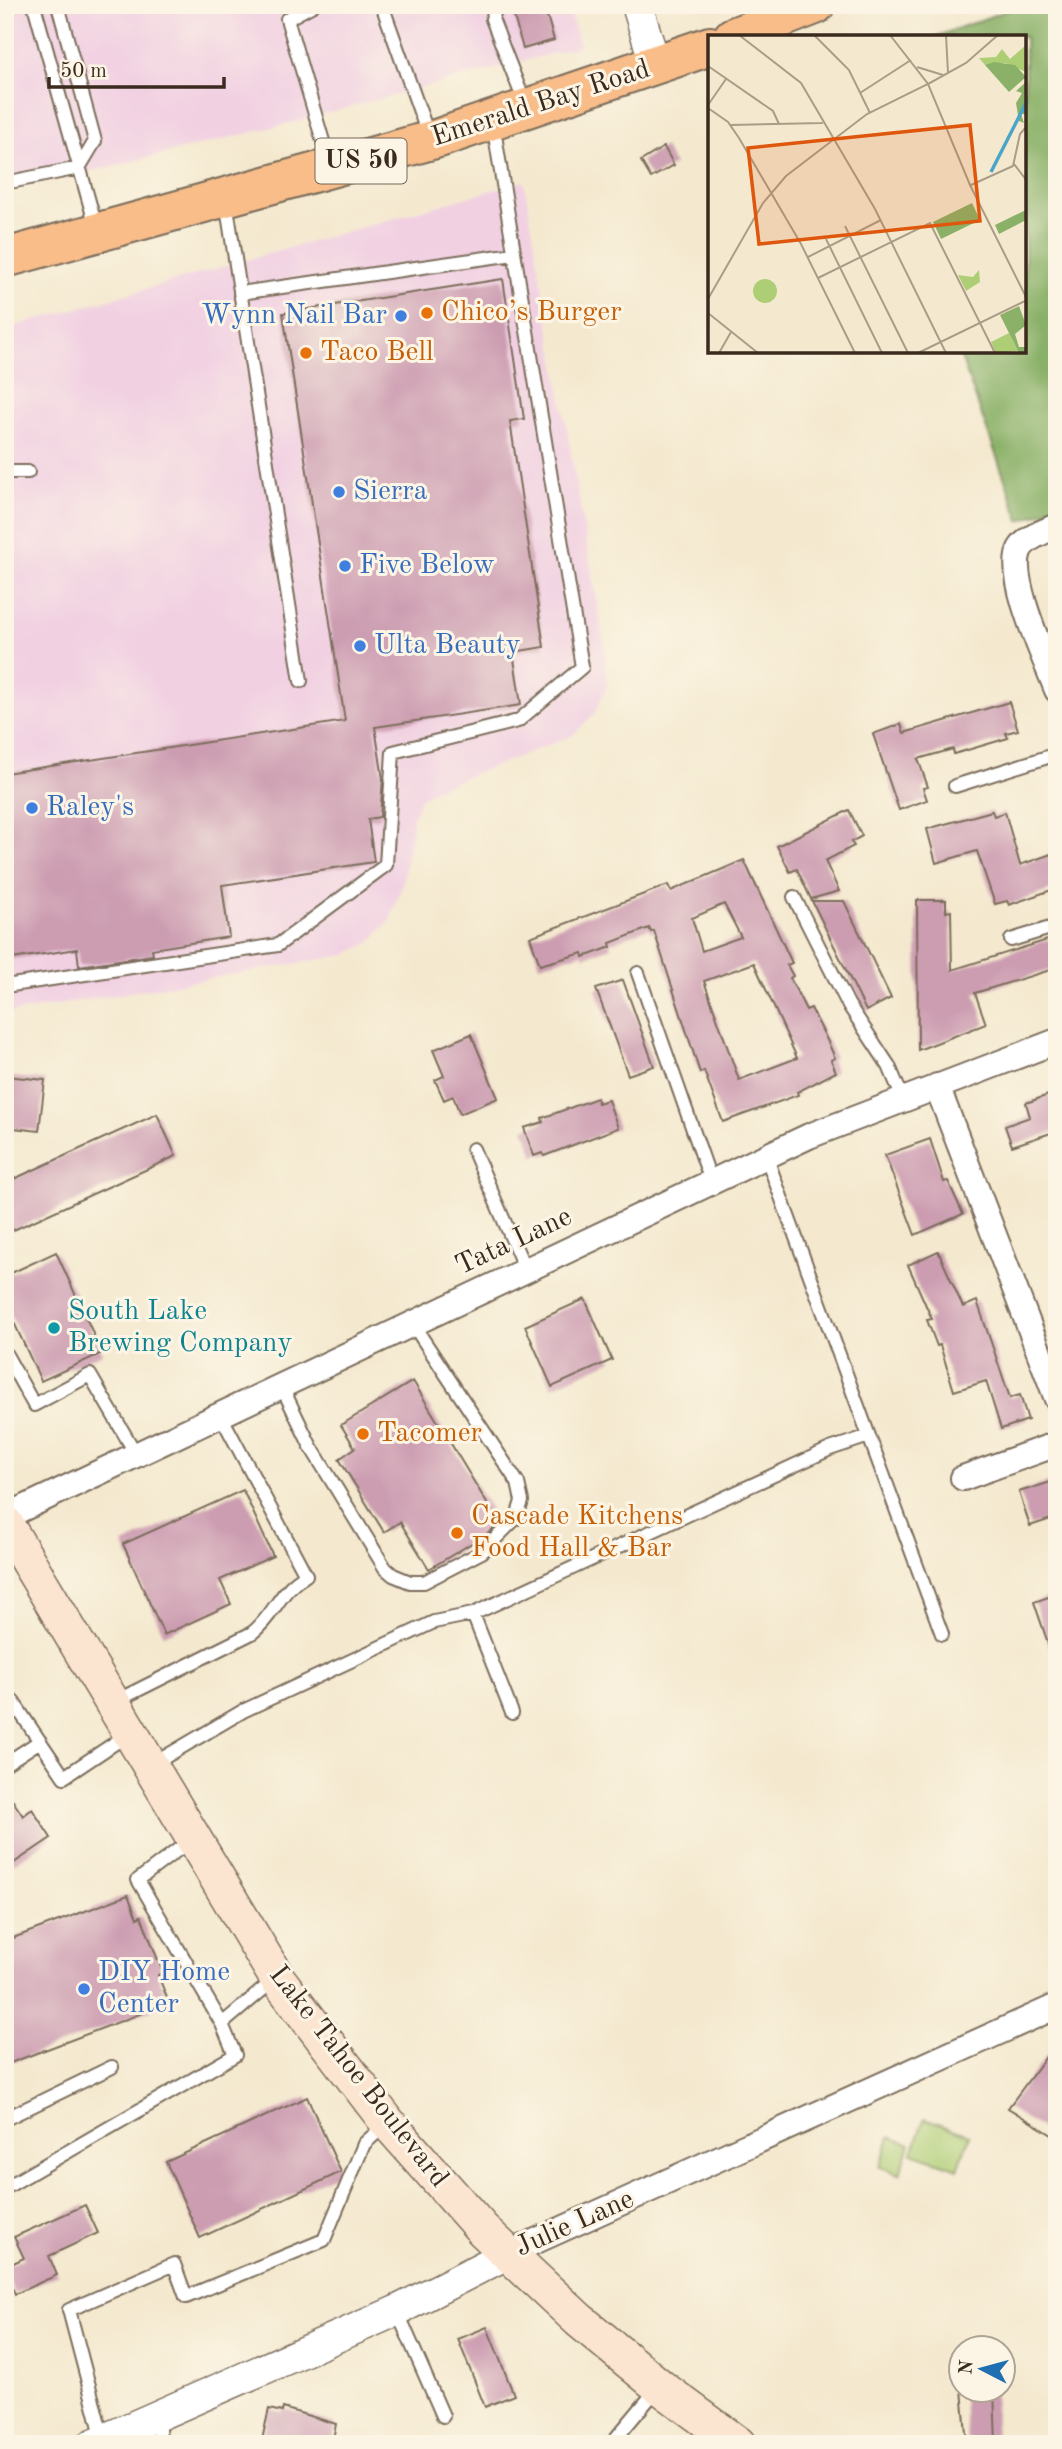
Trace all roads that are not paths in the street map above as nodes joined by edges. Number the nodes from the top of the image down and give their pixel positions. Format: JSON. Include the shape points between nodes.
{"nodes":[{"id":1,"x":34,"y":5,"type":"edge"},
{"id":2,"x":58,"y":5,"type":"edge"},
{"id":3,"x":313,"y":5,"type":"edge"},
{"id":4,"x":382,"y":5,"type":"edge"},
{"id":5,"x":497,"y":5,"type":"edge"},
{"id":6,"x":638,"y":5,"type":"edge"},
{"id":7,"x":816,"y":5,"type":"edge"},
{"id":8,"x":738,"y":35,"type":"edge"},
{"id":9,"x":708,"y":47,"type":"edge"},
{"id":10,"x":656,"y":67,"type":"junction"},
{"id":11,"x":510,"y":113,"type":"junction"},
{"id":12,"x":430,"y":141,"type":"junction"},
{"id":13,"x":79,"y":168,"type":"junction"},
{"id":14,"x":331,"y":169,"type":"junction"},
{"id":15,"x":5,"y":183,"type":"edge"},
{"id":16,"x":226,"y":200,"type":"junction"},
{"id":17,"x":98,"y":233,"type":"junction"},
{"id":18,"x":514,"y":254,"type":"junction"},
{"id":19,"x":5,"y":258,"type":"edge"},
{"id":20,"x":240,"y":293,"type":"junction"},
{"id":21,"x":5,"y":472,"type":"edge"},
{"id":22,"x":28,"y":472,"type":"dead end"},
{"id":23,"x":1057,"y":526,"type":"edge"},
{"id":24,"x":301,"y":681,"type":"dead end"},
{"id":25,"x":1057,"y":690,"type":"edge"},
{"id":26,"x":1057,"y":754,"type":"edge"},
{"id":27,"x":956,"y":786,"type":"dead end"},
{"id":28,"x":794,"y":897,"type":"dead end"},
{"id":29,"x":1057,"y":926,"type":"edge"},
{"id":30,"x":1011,"y":940,"type":"dead end"},
{"id":31,"x":638,"y":973,"type":"dead end"},
{"id":32,"x":5,"y":986,"type":"edge"},
{"id":33,"x":1057,"y":1041,"type":"edge"},
{"id":34,"x":937,"y":1086,"type":"junction"},
{"id":35,"x":903,"y":1099,"type":"junction"},
{"id":36,"x":473,"y":1149,"type":"dead end"},
{"id":37,"x":766,"y":1156,"type":"junction"},
{"id":38,"x":711,"y":1181,"type":"junction"},
{"id":39,"x":525,"y":1269,"type":"junction"},
{"id":40,"x":412,"y":1323,"type":"junction"},
{"id":41,"x":5,"y":1353,"type":"edge"},
{"id":42,"x":281,"y":1385,"type":"junction"},
{"id":43,"x":1057,"y":1399,"type":"edge"},
{"id":44,"x":220,"y":1414,"type":"junction"},
{"id":45,"x":869,"y":1436,"type":"junction"},
{"id":46,"x":1057,"y":1444,"type":"edge"},
{"id":47,"x":136,"y":1454,"type":"junction"},
{"id":48,"x":963,"y":1478,"type":"dead end"},
{"id":49,"x":5,"y":1517,"type":"edge"},
{"id":50,"x":5,"y":1523,"type":"edge"},
{"id":51,"x":473,"y":1614,"type":"junction"},
{"id":52,"x":942,"y":1634,"type":"dead end"},
{"id":53,"x":112,"y":1703,"type":"junction"},
{"id":54,"x":5,"y":1704,"type":"edge"},
{"id":55,"x":512,"y":1713,"type":"dead end"},
{"id":56,"x":130,"y":1733,"type":"junction"},
{"id":57,"x":40,"y":1741,"type":"junction"},
{"id":58,"x":5,"y":1764,"type":"edge"},
{"id":59,"x":150,"y":1766,"type":"junction"},
{"id":60,"x":194,"y":1838,"type":"junction"},
{"id":61,"x":277,"y":1978,"type":"junction"},
{"id":62,"x":1057,"y":2006,"type":"edge"},
{"id":63,"x":222,"y":2024,"type":"junction"},
{"id":64,"x":113,"y":2067,"type":"dead end"},
{"id":65,"x":5,"y":2119,"type":"edge"},
{"id":66,"x":388,"y":2123,"type":"junction"},
{"id":67,"x":5,"y":2188,"type":"edge"},
{"id":68,"x":507,"y":2254,"type":"junction"},
{"id":69,"x":396,"y":2311,"type":"junction"},
{"id":70,"x":659,"y":2386,"type":"junction"},
{"id":71,"x":443,"y":2416,"type":"dead end"},
{"id":72,"x":159,"y":2430,"type":"edge"},
{"id":73,"x":98,"y":2441,"type":"edge"},
{"id":74,"x":611,"y":2444,"type":"edge"},
{"id":75,"x":738,"y":2444,"type":"edge"}],
"edges":[{"from":1,"to":13,"type":"lane"},
{"from":2,"to":13,"type":"lane","via":[[95,141]]},
{"from":3,"to":14,"type":"lane","via":[[287,19]]},
{"from":4,"to":12,"type":"lane"},
{"from":5,"to":11,"type":"lane","via":[[492,19]]},
{"from":6,"to":10,"type":"street"},
{"from":7,"to":8,"type":"highway"},
{"from":9,"to":10,"type":"highway","name":"Emerald Bay Road","number":"US 50"},
{"from":10,"to":11,"type":"highway","name":"Emerald Bay Road","number":"US 50"},
{"from":11,"to":12,"type":"highway","name":"Emerald Bay Road","number":"US 50"},
{"from":11,"to":18,"type":"lane"},
{"from":12,"to":14,"type":"highway","name":"Emerald Bay Road","number":"US 50"},
{"from":13,"to":15,"type":"lane"},
{"from":13,"to":17,"type":"lane"},
{"from":14,"to":16,"type":"highway","name":"Emerald Bay Road","number":"US 50"},
{"from":16,"to":17,"type":"highway","name":"Emerald Bay Road","number":"US 50"},
{"from":16,"to":20,"type":"lane"},
{"from":17,"to":19,"type":"highway","name":"Emerald Bay Road","number":"US 50"},
{"from":18,"to":20,"type":"lane"},
{"from":18,"to":32,"type":"lane","via":[[582,667],[518,721],[393,752],[386,866],[278,944]]},
{"from":20,"to":24,"type":"lane"},
{"from":21,"to":22,"type":"lane"},
{"from":23,"to":25,"type":"street","via":[[1021,548],[1017,565],[1019,584]]},
{"from":26,"to":27,"type":"lane"},
{"from":28,"to":35,"type":"lane"},
{"from":29,"to":30,"type":"lane"},
{"from":31,"to":38,"type":"lane"},
{"from":33,"to":34,"type":"street","name":"Tata Lane"},
{"from":34,"to":35,"type":"street","name":"Tata Lane"},
{"from":34,"to":43,"type":"street"},
{"from":35,"to":37,"type":"street","name":"Tata Lane"},
{"from":36,"to":39,"type":"lane"},
{"from":37,"to":38,"type":"street","name":"Tata Lane"},
{"from":37,"to":45,"type":"lane"},
{"from":38,"to":39,"type":"street","name":"Tata Lane"},
{"from":39,"to":40,"type":"street","name":"Tata Lane"},
{"from":40,"to":42,"type":"street","name":"Tata Lane"},
{"from":40,"to":42,"type":"lane","via":[[518,1483],[522,1501],[517,1517],[482,1552],[438,1576],[410,1582],[385,1568],[311,1447]]},
{"from":41,"to":47,"type":"lane","via":[[34,1405],[90,1375]]},
{"from":42,"to":44,"type":"street","name":"Tata Lane"},
{"from":44,"to":47,"type":"street","name":"Tata Lane"},
{"from":44,"to":53,"type":"lane","via":[[306,1576],[289,1585],[267,1621],[252,1633]]},
{"from":45,"to":51,"type":"lane","via":[[830,1449]]},
{"from":45,"to":52,"type":"lane"},
{"from":46,"to":48,"type":"street"},
{"from":47,"to":49,"type":"street","name":"Tata Lane"},
{"from":50,"to":53,"type":"main road","name":"Lake Tahoe Boulevard"},
{"from":51,"to":55,"type":"lane"},
{"from":51,"to":59,"type":"lane","via":[[434,1622],[243,1711]]},
{"from":53,"to":56,"type":"main road","name":"Lake Tahoe Boulevard"},
{"from":54,"to":57,"type":"lane","via":[[12,1700]]},
{"from":56,"to":57,"type":"lane","via":[[64,1777]]},
{"from":56,"to":59,"type":"main road","name":"Lake Tahoe Boulevard"},
{"from":57,"to":58,"type":"lane"},
{"from":59,"to":60,"type":"main road","name":"Lake Tahoe Boulevard"},
{"from":60,"to":61,"type":"main road","name":"Lake Tahoe Boulevard"},
{"from":60,"to":63,"type":"lane","via":[[138,1880]]},
{"from":61,"to":63,"type":"lane"},
{"from":61,"to":66,"type":"main road","name":"Lake Tahoe Boulevard"},
{"from":62,"to":68,"type":"street","name":"Julie Lane"},
{"from":63,"to":67,"type":"lane","via":[[235,2055]]},
{"from":64,"to":65,"type":"lane"},
{"from":66,"to":68,"type":"main road","name":"Lake Tahoe Boulevard"},
{"from":66,"to":73,"type":"lane","via":[[363,2144],[324,2240],[186,2297],[174,2264],[69,2310]]},
{"from":68,"to":69,"type":"street","name":"Julie Lane"},
{"from":68,"to":70,"type":"main road","name":"Lake Tahoe Boulevard"},
{"from":69,"to":71,"type":"lane"},
{"from":69,"to":72,"type":"street","name":"Julie Lane"},
{"from":70,"to":74,"type":"lane"},
{"from":70,"to":75,"type":"main road","name":"Lake Tahoe Boulevard"},
{"from":72,"to":73,"type":"street","name":"Julie Lane"}]}
